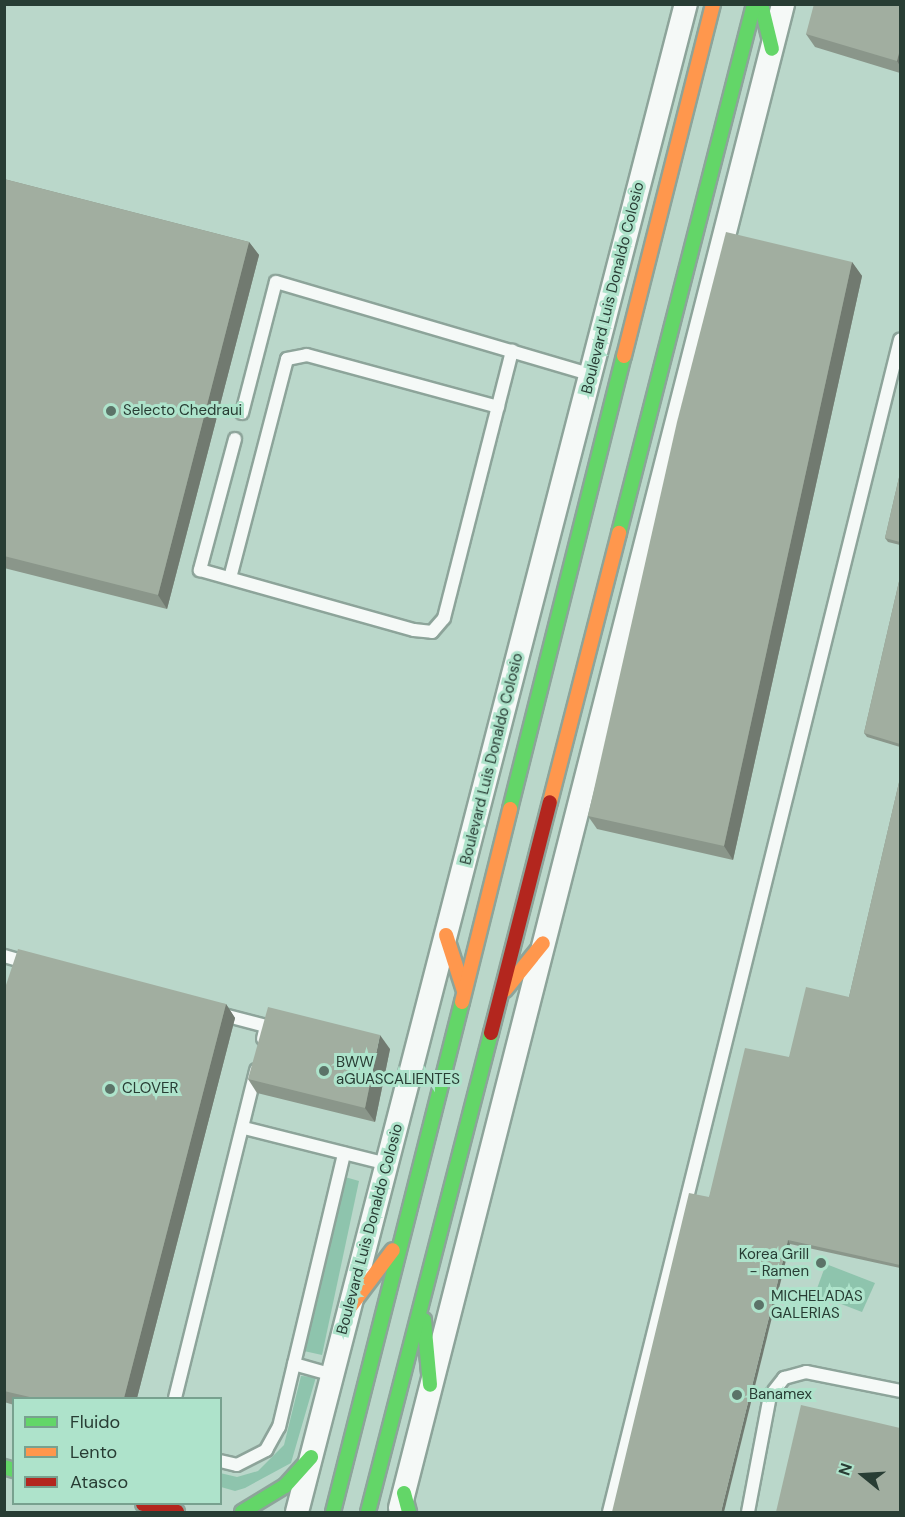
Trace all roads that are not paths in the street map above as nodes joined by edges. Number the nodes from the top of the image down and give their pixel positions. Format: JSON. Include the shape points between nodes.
{"nodes":[{"id":1,"x":686,"y":4,"type":"edge"},
{"id":2,"x":713,"y":4,"type":"edge"},
{"id":3,"x":754,"y":4,"type":"edge"},
{"id":4,"x":761,"y":4,"type":"edge"},
{"id":5,"x":783,"y":4,"type":"edge"},
{"id":6,"x":772,"y":49,"type":"junction"},
{"id":7,"x":690,"y":252,"type":"junction"},
{"id":8,"x":665,"y":291,"type":"dead end"},
{"id":9,"x":900,"y":340,"type":"edge"},
{"id":10,"x":512,"y":351,"type":"junction"},
{"id":11,"x":642,"y":352,"type":"dead end"},
{"id":12,"x":591,"y":374,"type":"junction"},
{"id":13,"x":618,"y":381,"type":"junction"},
{"id":14,"x":498,"y":407,"type":"junction"},
{"id":15,"x":242,"y":413,"type":"dead end"},
{"id":16,"x":621,"y":428,"type":"dead end"},
{"id":17,"x":235,"y":439,"type":"dead end"},
{"id":18,"x":230,"y":578,"type":"junction"},
{"id":19,"x":575,"y":638,"type":"dead end"},
{"id":20,"x":580,"y":682,"type":"junction"},
{"id":21,"x":447,"y":935,"type":"junction"},
{"id":22,"x":543,"y":943,"type":"junction"},
{"id":23,"x":4,"y":956,"type":"edge"},
{"id":24,"x":39,"y":965,"type":"edge"},
{"id":25,"x":464,"y":992,"type":"junction"},
{"id":26,"x":499,"y":998,"type":"junction"},
{"id":27,"x":202,"y":1009,"type":"edge"},
{"id":28,"x":244,"y":1128,"type":"junction"},
{"id":29,"x":344,"y":1154,"type":"junction"},
{"id":30,"x":387,"y":1164,"type":"junction"},
{"id":31,"x":403,"y":1237,"type":"junction"},
{"id":32,"x":422,"y":1296,"type":"junction"},
{"id":33,"x":350,"y":1308,"type":"junction"},
{"id":34,"x":294,"y":1364,"type":"junction"},
{"id":35,"x":333,"y":1375,"type":"junction"},
{"id":36,"x":430,"y":1385,"type":"junction"},
{"id":37,"x":900,"y":1391,"type":"edge"},
{"id":38,"x":175,"y":1397,"type":"edge"},
{"id":39,"x":311,"y":1457,"type":"junction"},
{"id":40,"x":222,"y":1461,"type":"edge"},
{"id":41,"x":150,"y":1505,"type":"edge"},
{"id":42,"x":404,"y":1506,"type":"edge"},
{"id":43,"x":177,"y":1512,"type":"edge"},
{"id":44,"x":242,"y":1512,"type":"edge"},
{"id":45,"x":297,"y":1512,"type":"edge"},
{"id":46,"x":333,"y":1512,"type":"edge"},
{"id":47,"x":369,"y":1512,"type":"edge"},
{"id":48,"x":609,"y":1512,"type":"edge"},
{"id":49,"x":748,"y":1512,"type":"edge"}],
"edges":[{"from":1,"to":12,"type":"street","name":"Boulevard Luis Donaldo Colosio"},
{"from":2,"to":13,"type":"main road","name":"Boulevard Luis Donaldo Colosio"},
{"from":3,"to":7,"type":"main road"},
{"from":4,"to":6,"type":"main road"},
{"from":5,"to":6,"type":"street"},
{"from":6,"to":22,"type":"street"},
{"from":7,"to":8,"type":"main road"},
{"from":7,"to":20,"type":"main road"},
{"from":9,"to":48,"type":"lane"},
{"from":10,"to":12,"type":"lane"},
{"from":10,"to":14,"type":"lane"},
{"from":10,"to":15,"type":"lane","via":[[276,282]]},
{"from":11,"to":13,"type":"main road"},
{"from":12,"to":13,"type":"lane"},
{"from":12,"to":21,"type":"street","name":"Boulevard Luis Donaldo Colosio"},
{"from":13,"to":16,"type":"main road"},
{"from":13,"to":25,"type":"main road","name":"Boulevard Luis Donaldo Colosio"},
{"from":14,"to":18,"type":"lane","via":[[307,355],[287,358]]},
{"from":14,"to":18,"type":"lane","via":[[444,618],[438,628],[423,633]]},
{"from":17,"to":18,"type":"lane","via":[[200,570]]},
{"from":19,"to":20,"type":"main road"},
{"from":20,"to":26,"type":"main road"},
{"from":21,"to":25,"type":"main road"},
{"from":21,"to":30,"type":"street","name":"Boulevard Luis Donaldo Colosio"},
{"from":22,"to":26,"type":"main road"},
{"from":22,"to":36,"type":"street"},
{"from":23,"to":24,"type":"lane"},
{"from":25,"to":31,"type":"main road","name":"Boulevard Luis Donaldo Colosio"},
{"from":26,"to":32,"type":"main road"},
{"from":27,"to":28,"type":"lane","via":[[266,1026]]},
{"from":28,"to":29,"type":"lane"},
{"from":28,"to":38,"type":"lane"},
{"from":29,"to":30,"type":"lane"},
{"from":29,"to":34,"type":"lane"},
{"from":30,"to":33,"type":"street","name":"Boulevard Luis Donaldo Colosio"},
{"from":31,"to":33,"type":"main road"},
{"from":31,"to":46,"type":"main road","name":"Boulevard Luis Donaldo Colosio"},
{"from":32,"to":36,"type":"main road"},
{"from":32,"to":47,"type":"main road"},
{"from":33,"to":35,"type":"street","name":"Boulevard Luis Donaldo Colosio"},
{"from":34,"to":35,"type":"lane"},
{"from":34,"to":40,"type":"lane","via":[[279,1427],[266,1450],[237,1465]]},
{"from":35,"to":39,"type":"street","name":"Boulevard Luis Donaldo Colosio"},
{"from":36,"to":42,"type":"street"},
{"from":37,"to":49,"type":"lane","via":[[806,1372],[784,1378],[771,1396]]},
{"from":39,"to":44,"type":"main road","via":[[285,1486]]},
{"from":39,"to":45,"type":"street","name":"Boulevard Luis Donaldo Colosio"},
{"from":41,"to":43,"type":"main road"}]}
